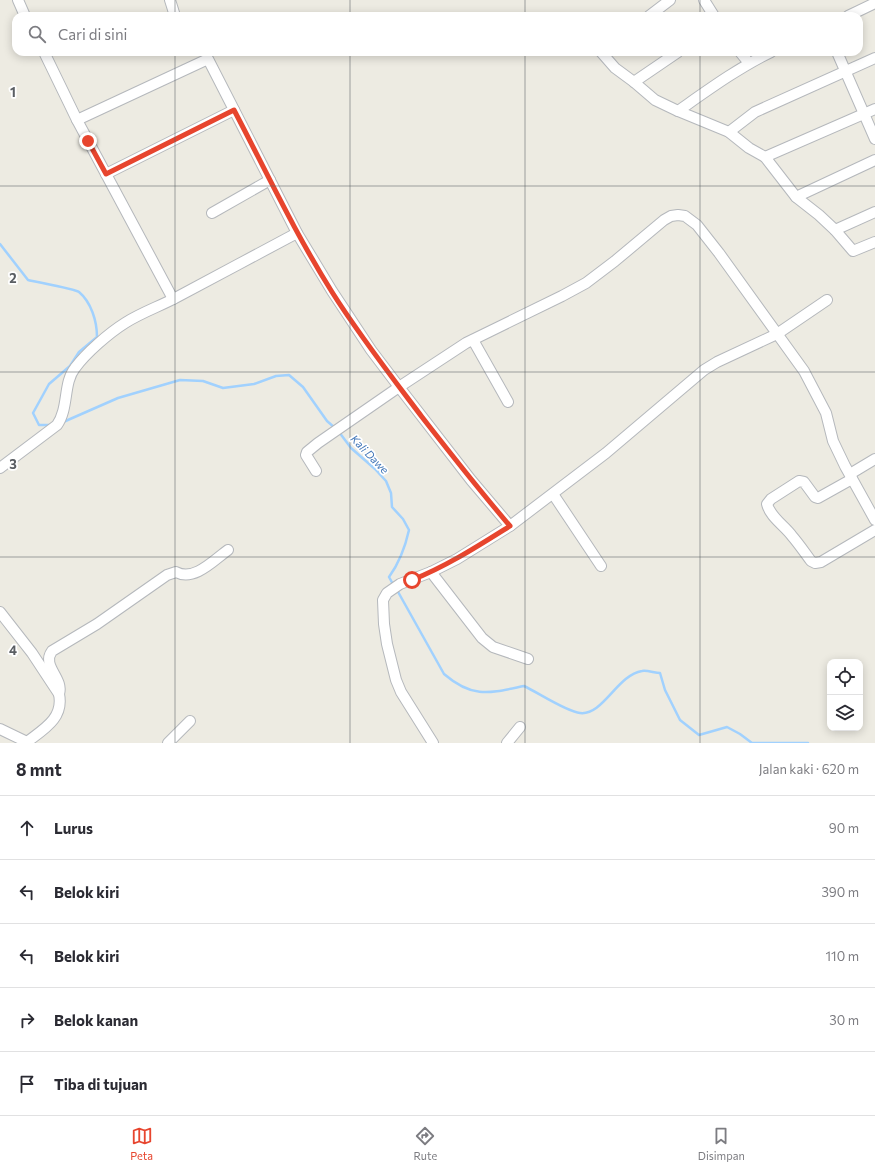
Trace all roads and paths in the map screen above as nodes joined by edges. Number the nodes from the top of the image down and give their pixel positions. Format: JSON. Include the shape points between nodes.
{"nodes":[{"id":1,"x":18,"y":0,"type":"edge"},
{"id":2,"x":170,"y":0,"type":"edge"},
{"id":3,"x":670,"y":0,"type":"edge"},
{"id":4,"x":704,"y":0,"type":"edge"},
{"id":5,"x":875,"y":3,"type":"edge"},
{"id":6,"x":23,"y":12,"type":"edge"},
{"id":7,"x":174,"y":12,"type":"edge"},
{"id":8,"x":654,"y":12,"type":"edge"},
{"id":9,"x":712,"y":12,"type":"edge"},
{"id":10,"x":856,"y":12,"type":"edge"},
{"id":11,"x":46,"y":56,"type":"edge"},
{"id":12,"x":207,"y":56,"type":"edge"},
{"id":13,"x":209,"y":56,"type":"edge"},
{"id":14,"x":604,"y":56,"type":"edge"},
{"id":15,"x":672,"y":56,"type":"edge"},
{"id":16,"x":743,"y":56,"type":"edge"},
{"id":17,"x":763,"y":56,"type":"edge"},
{"id":18,"x":839,"y":56,"type":"edge"},
{"id":19,"x":875,"y":58,"type":"edge"},
{"id":20,"x":748,"y":63,"type":"junction"},
{"id":21,"x":846,"y":71,"type":"junction"},
{"id":22,"x":634,"y":82,"type":"junction"},
{"id":23,"x":875,"y":109,"type":"edge"},
{"id":24,"x":234,"y":110,"type":"junction"},
{"id":25,"x":678,"y":111,"type":"junction"},
{"id":26,"x":864,"y":114,"type":"junction"},
{"id":27,"x":77,"y":120,"type":"junction"},
{"id":28,"x":729,"y":132,"type":"junction"},
{"id":29,"x":875,"y":139,"type":"edge"},
{"id":30,"x":765,"y":157,"type":"junction"},
{"id":31,"x":875,"y":160,"type":"edge"},
{"id":32,"x":106,"y":174,"type":"junction"},
{"id":33,"x":270,"y":180,"type":"junction"},
{"id":34,"x":796,"y":197,"type":"junction"},
{"id":35,"x":875,"y":212,"type":"edge"},
{"id":36,"x":212,"y":213,"type":"dead end"},
{"id":37,"x":835,"y":230,"type":"junction"},
{"id":38,"x":297,"y":233,"type":"junction"},
{"id":39,"x":875,"y":242,"type":"edge"},
{"id":40,"x":173,"y":299,"type":"junction"},
{"id":41,"x":827,"y":300,"type":"dead end"},
{"id":42,"x":777,"y":334,"type":"junction"},
{"id":43,"x":473,"y":340,"type":"junction"},
{"id":44,"x":399,"y":387,"type":"junction"},
{"id":45,"x":508,"y":402,"type":"dead end"},
{"id":46,"x":875,"y":459,"type":"edge"},
{"id":47,"x":0,"y":468,"type":"edge"},
{"id":48,"x":316,"y":471,"type":"dead end"},
{"id":49,"x":851,"y":477,"type":"junction"},
{"id":50,"x":553,"y":494,"type":"junction"},
{"id":51,"x":875,"y":520,"type":"edge"},
{"id":52,"x":510,"y":526,"type":"junction"},
{"id":53,"x":875,"y":530,"type":"edge"},
{"id":54,"x":228,"y":550,"type":"dead end"},
{"id":55,"x":600,"y":566,"type":"dead end"},
{"id":56,"x":431,"y":572,"type":"junction"},
{"id":57,"x":0,"y":612,"type":"edge"},
{"id":58,"x":528,"y":659,"type":"dead end"},
{"id":59,"x":59,"y":694,"type":"junction"},
{"id":60,"x":190,"y":721,"type":"dead end"},
{"id":61,"x":520,"y":727,"type":"dead end"},
{"id":62,"x":0,"y":730,"type":"edge"},
{"id":63,"x":28,"y":743,"type":"edge"},
{"id":64,"x":168,"y":743,"type":"edge"},
{"id":65,"x":433,"y":743,"type":"edge"},
{"id":66,"x":507,"y":743,"type":"edge"}],
"edges":[{"from":1,"to":6,"type":"street"},
{"from":2,"to":7,"type":"street"},
{"from":3,"to":8,"type":"street"},
{"from":4,"to":9,"type":"street"},
{"from":5,"to":10,"type":"street"},
{"from":11,"to":27,"type":"street"},
{"from":12,"to":27,"type":"street"},
{"from":13,"to":24,"type":"street"},
{"from":14,"to":22,"type":"street","via":[[615,68]]},
{"from":15,"to":22,"type":"street"},
{"from":16,"to":20,"type":"street"},
{"from":17,"to":20,"type":"street"},
{"from":18,"to":21,"type":"street"},
{"from":19,"to":21,"type":"street"},
{"from":20,"to":25,"type":"street"},
{"from":21,"to":26,"type":"street"},
{"from":21,"to":28,"type":"street","via":[[755,112]]},
{"from":22,"to":25,"type":"street","via":[[655,100]]},
{"from":23,"to":26,"type":"street"},
{"from":24,"to":32,"type":"street"},
{"from":24,"to":33,"type":"street"},
{"from":25,"to":28,"type":"street"},
{"from":26,"to":29,"type":"street"},
{"from":26,"to":30,"type":"street"},
{"from":27,"to":32,"type":"street"},
{"from":28,"to":30,"type":"street"},
{"from":30,"to":34,"type":"street"},
{"from":31,"to":34,"type":"street"},
{"from":32,"to":40,"type":"street"},
{"from":33,"to":36,"type":"street"},
{"from":33,"to":38,"type":"street"},
{"from":34,"to":37,"type":"street"},
{"from":35,"to":37,"type":"street"},
{"from":37,"to":39,"type":"street","via":[[853,251]]},
{"from":38,"to":40,"type":"street"},
{"from":38,"to":44,"type":"street","via":[[332,292]]},
{"from":40,"to":47,"type":"street","via":[[125,323],[101,341],[72,373],[61,419],[52,430]]},
{"from":41,"to":42,"type":"street"},
{"from":42,"to":43,"type":"street","via":[[697,225],[685,216],[678,215],[664,220],[576,290]]},
{"from":42,"to":49,"type":"street","via":[[813,387],[826,413],[833,441]]},
{"from":42,"to":50,"type":"street","via":[[704,370]]},
{"from":43,"to":44,"type":"street"},
{"from":43,"to":45,"type":"street"},
{"from":44,"to":48,"type":"street","via":[[307,452],[307,458]]},
{"from":44,"to":52,"type":"street"},
{"from":46,"to":49,"type":"street"},
{"from":49,"to":51,"type":"street"},
{"from":49,"to":53,"type":"street","via":[[818,498],[804,482],[800,481],[771,499],[768,507],[815,563],[821,562]]},
{"from":50,"to":52,"type":"street"},
{"from":50,"to":55,"type":"street"},
{"from":52,"to":56,"type":"street"},
{"from":54,"to":59,"type":"street","via":[[196,573],[184,575],[176,572],[167,575],[97,624],[52,651],[48,660],[59,684]]},
{"from":56,"to":58,"type":"street","via":[[488,644]]},
{"from":56,"to":65,"type":"street","via":[[390,590],[384,596],[383,608],[387,644],[396,680]]},
{"from":57,"to":59,"type":"street","via":[[32,653]]},
{"from":59,"to":63,"type":"street","via":[[60,708],[57,714]]},
{"from":60,"to":64,"type":"street"},
{"from":61,"to":66,"type":"street"},
{"from":62,"to":63,"type":"street"}]}
